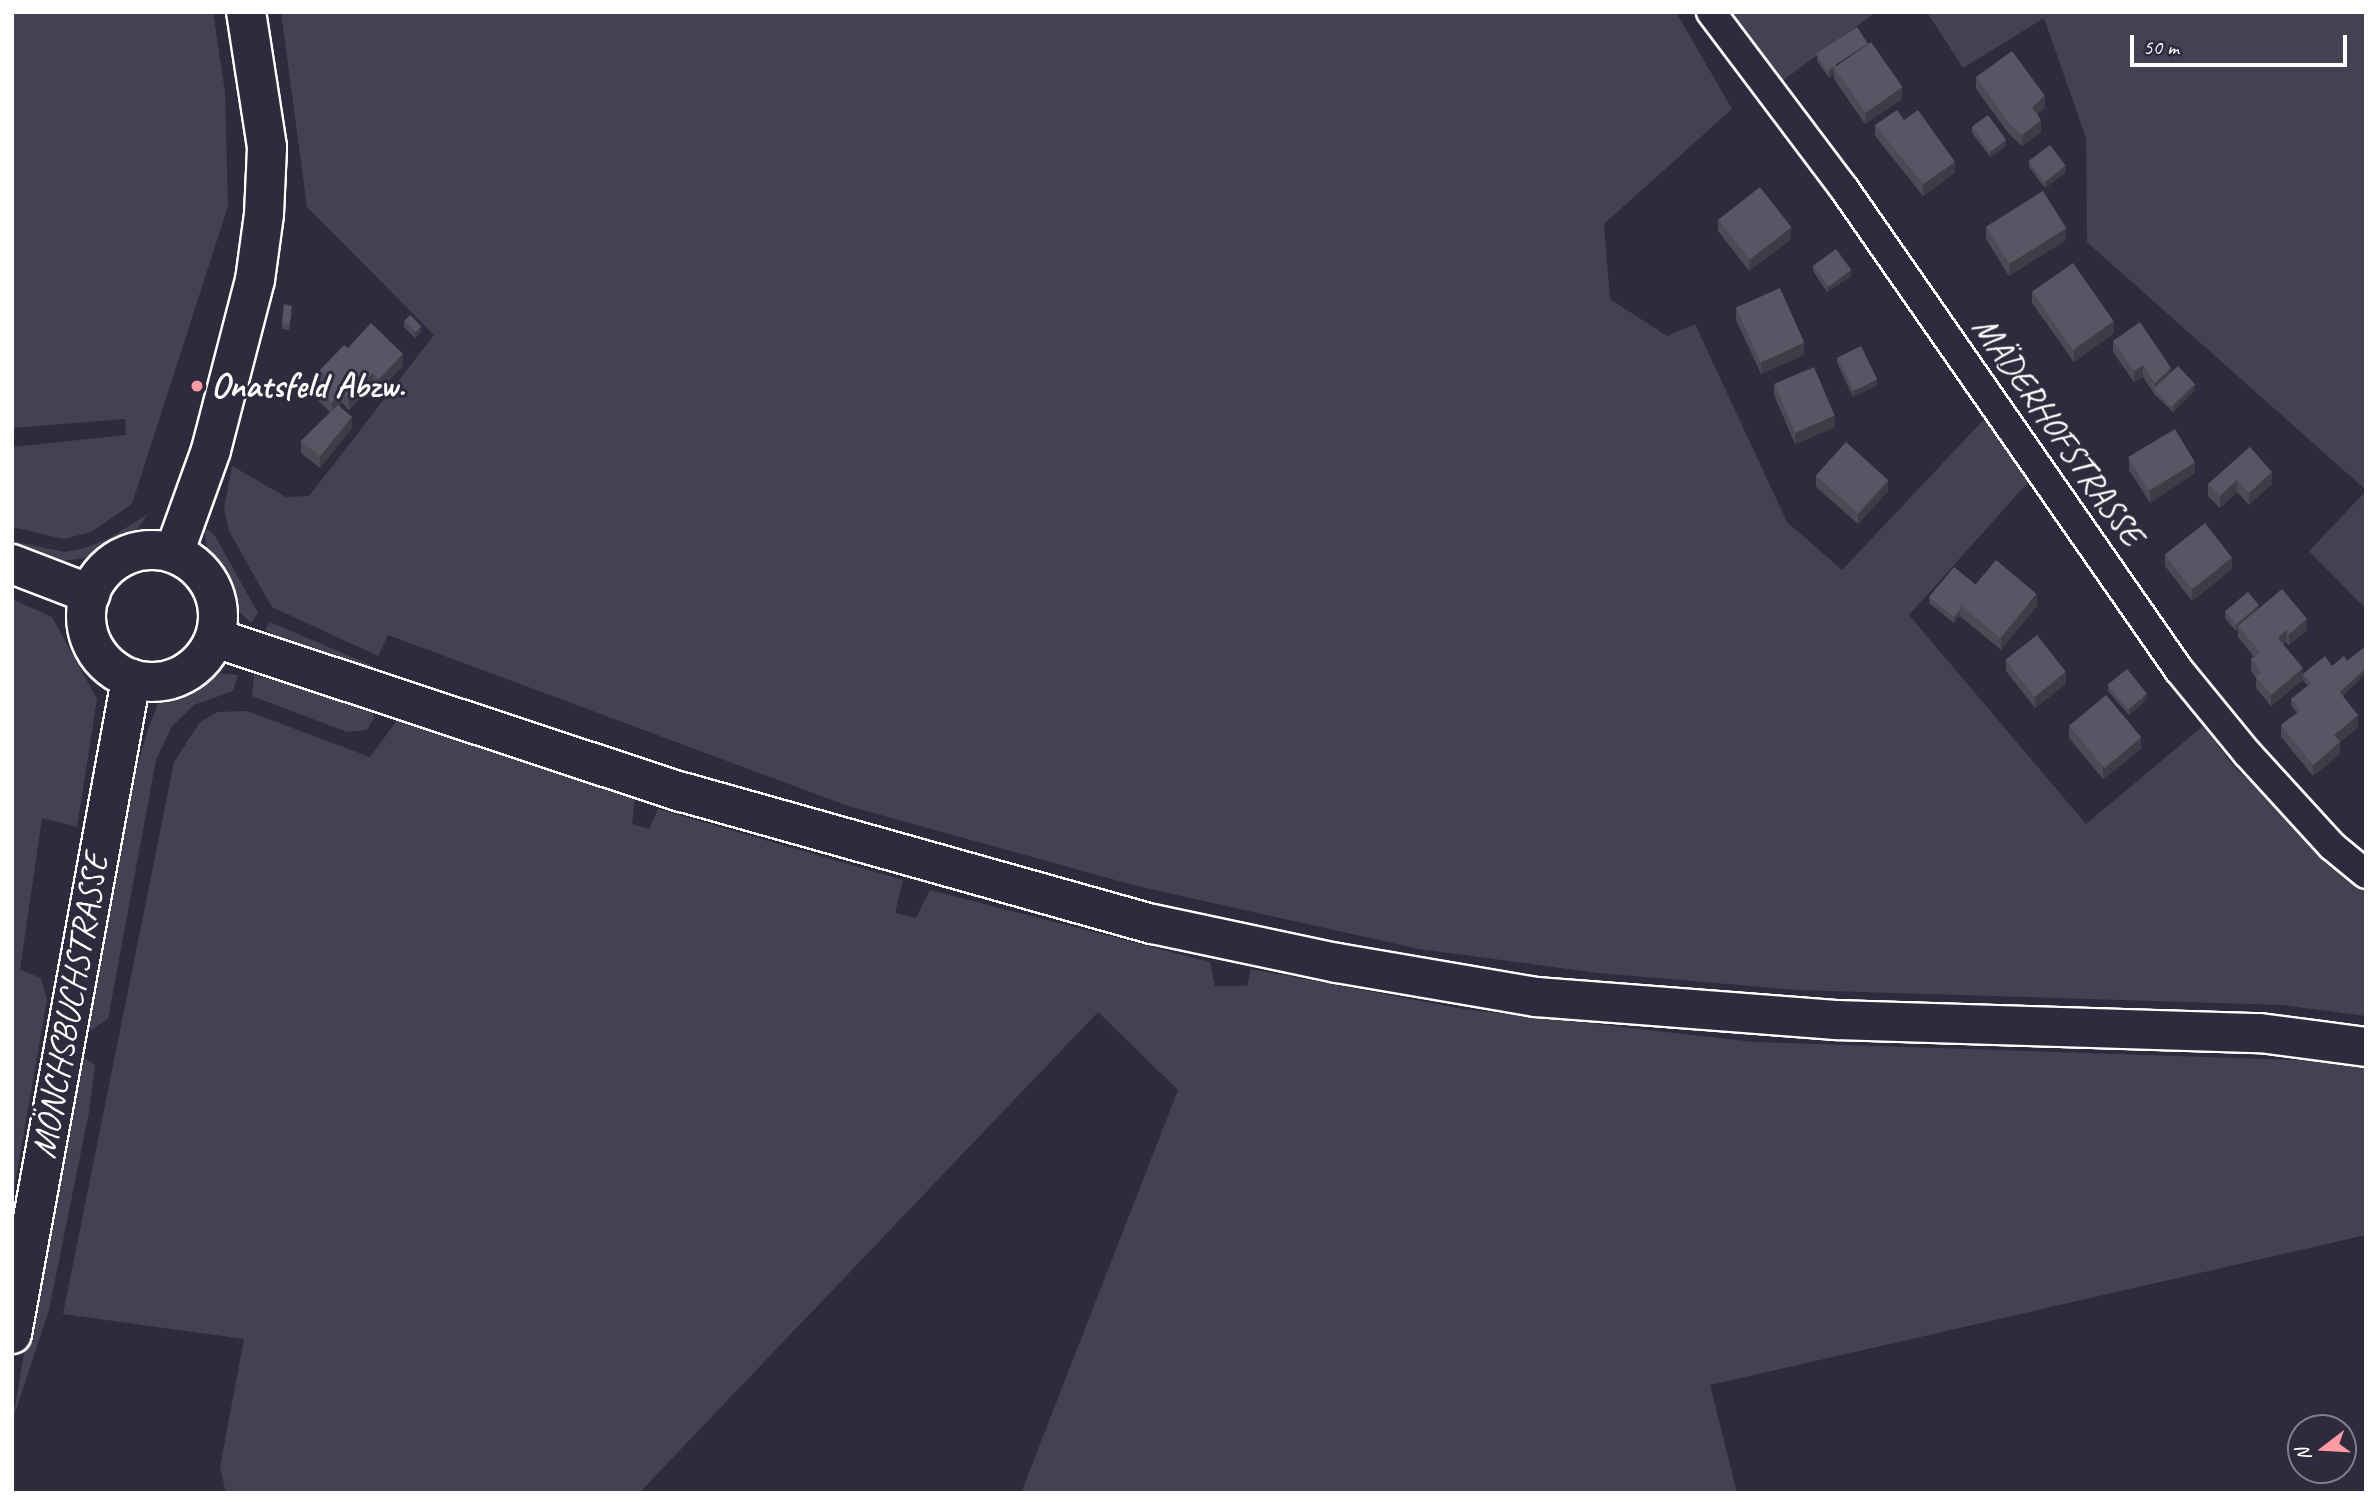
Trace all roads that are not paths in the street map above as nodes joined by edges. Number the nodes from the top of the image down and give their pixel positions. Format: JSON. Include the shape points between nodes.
{"nodes":[{"id":1,"x":246,"y":12,"type":"edge"},
{"id":2,"x":1711,"y":12,"type":"edge"},
{"id":3,"x":174,"y":553,"type":"junction"},
{"id":4,"x":12,"y":564,"type":"edge"},
{"id":5,"x":90,"y":594,"type":"junction"},
{"id":6,"x":215,"y":638,"type":"junction"},
{"id":7,"x":131,"y":679,"type":"junction"},
{"id":8,"x":2366,"y":874,"type":"edge"},
{"id":9,"x":2366,"y":1047,"type":"edge"},
{"id":10,"x":12,"y":1334,"type":"edge"}],
"edges":[{"from":1,"to":3,"type":"street","via":[[267,147],[256,281],[211,450]]},
{"from":2,"to":8,"type":"street","name":"MÄDERHOFSTRASSE","via":[[1843,187],[2179,670],[2332,846]]},
{"from":3,"to":5,"type":"street","via":[[133,553],[100,576]]},
{"from":3,"to":6,"type":"street","via":[[207,578],[219,617]]},
{"from":4,"to":5,"type":"street"},
{"from":5,"to":7,"type":"street","via":[[86,615],[94,645],[113,669]]},
{"from":6,"to":7,"type":"street","via":[[190,671],[172,680]]},
{"from":6,"to":9,"type":"street","via":[[682,792],[1153,924],[1337,963],[1536,997],[1836,1020],[2260,1033]]},
{"from":7,"to":10,"type":"street","name":"MÖNCHSBUCHSTRASSE"}]}
